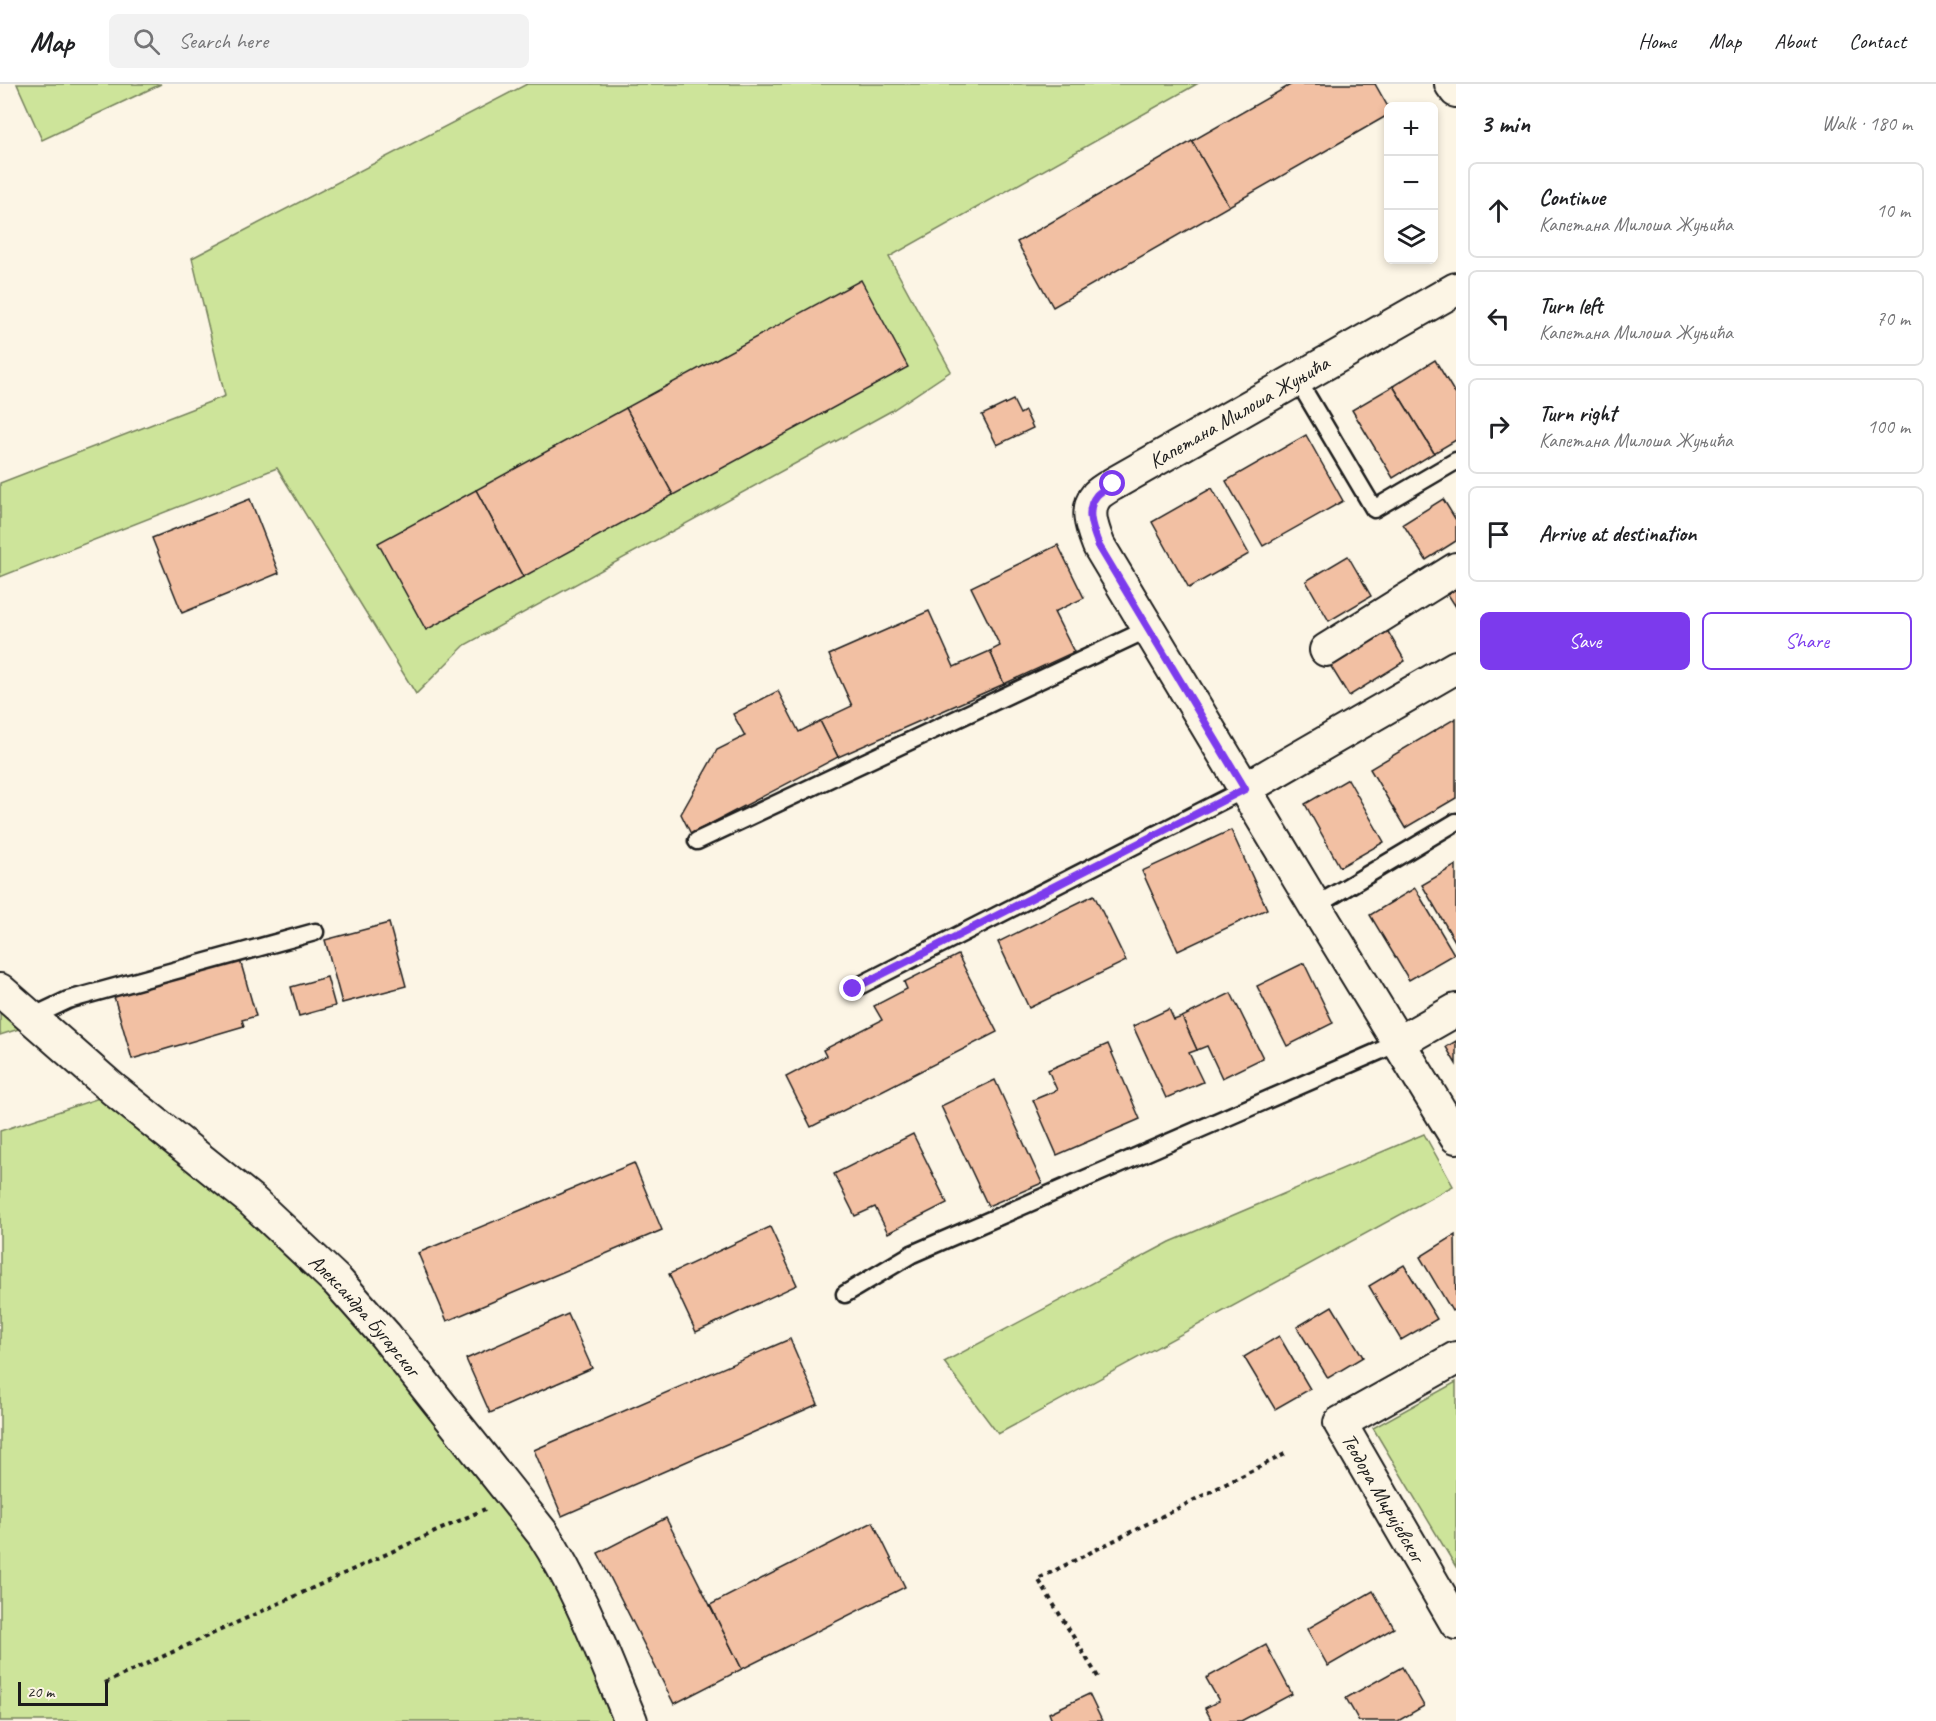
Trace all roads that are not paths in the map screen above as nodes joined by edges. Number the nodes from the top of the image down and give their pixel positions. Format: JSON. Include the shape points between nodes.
{"nodes":[{"id":1,"x":1451,"y":84,"type":"edge"},
{"id":2,"x":1456,"y":91,"type":"edge"},
{"id":3,"x":1456,"y":289,"type":"edge"},
{"id":4,"x":1298,"y":379,"type":"junction"},
{"id":5,"x":1456,"y":461,"type":"edge"},
{"id":6,"x":1456,"y":569,"type":"edge"},
{"id":7,"x":1148,"y":629,"type":"junction"},
{"id":8,"x":1326,"y":650,"type":"dead end"},
{"id":9,"x":1456,"y":667,"type":"edge"},
{"id":10,"x":1245,"y":789,"type":"junction"},
{"id":11,"x":1456,"y":822,"type":"edge"},
{"id":12,"x":697,"y":841,"type":"dead end"},
{"id":13,"x":1315,"y":906,"type":"junction"},
{"id":14,"x":315,"y":932,"type":"dead end"},
{"id":15,"x":853,"y":989,"type":"dead end"},
{"id":16,"x":0,"y":990,"type":"edge"},
{"id":17,"x":1456,"y":1010,"type":"edge"},
{"id":18,"x":32,"y":1017,"type":"junction"},
{"id":19,"x":1398,"y":1043,"type":"junction"},
{"id":20,"x":1456,"y":1137,"type":"edge"},
{"id":21,"x":845,"y":1294,"type":"dead end"},
{"id":22,"x":1456,"y":1358,"type":"edge"},
{"id":23,"x":1456,"y":1623,"type":"edge"},
{"id":24,"x":631,"y":1721,"type":"edge"}],
"edges":[{"from":1,"to":2,"type":"street"},
{"from":3,"to":4,"type":"street","name":"Капетана Милоша Жуњића"},
{"from":4,"to":5,"type":"lane","via":[[1374,509]]},
{"from":4,"to":7,"type":"street","name":"Капетана Милоша Жуњића","via":[[1096,496],[1090,513],[1091,527]]},
{"from":6,"to":8,"type":"street"},
{"from":7,"to":10,"type":"street","name":"Капетана Милоша Жуњића"},
{"from":7,"to":12,"type":"lane"},
{"from":9,"to":10,"type":"street"},
{"from":10,"to":13,"type":"street","name":"Капетана Милоша Жуњића"},
{"from":10,"to":15,"type":"lane"},
{"from":11,"to":13,"type":"lane"},
{"from":13,"to":19,"type":"street","name":"Капетана Милоша Жуњића"},
{"from":14,"to":18,"type":"lane","via":[[68,1000]]},
{"from":16,"to":18,"type":"street","name":"Александра Бугарског"},
{"from":17,"to":19,"type":"street"},
{"from":18,"to":24,"type":"street","name":"Александра Бугарског","via":[[113,1089],[250,1200],[338,1282],[385,1335],[543,1534],[572,1584]]},
{"from":19,"to":20,"type":"street"},
{"from":19,"to":21,"type":"lane","via":[[912,1254]]},
{"from":22,"to":23,"type":"street","name":"Теодора Миријевског","via":[[1340,1423]]}]}
